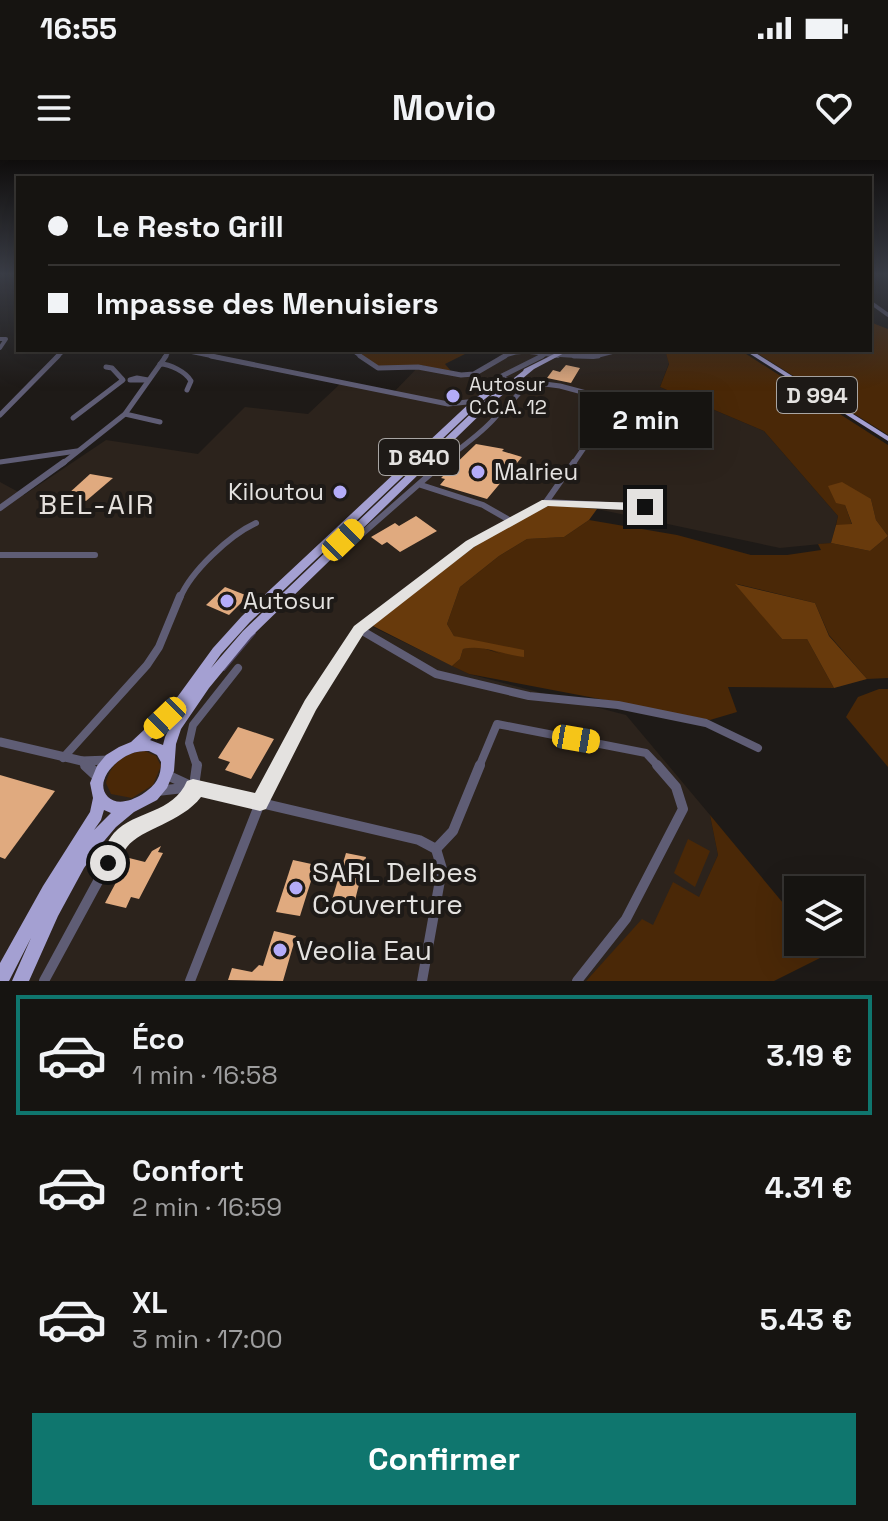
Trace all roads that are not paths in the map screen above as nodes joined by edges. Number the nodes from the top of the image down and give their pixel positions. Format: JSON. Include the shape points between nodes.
{"nodes":[{"id":1,"x":882,"y":311,"type":"edge"},
{"id":2,"x":888,"y":315,"type":"edge"},
{"id":3,"x":3,"y":339,"type":"edge"},
{"id":4,"x":0,"y":348,"type":"edge"},
{"id":5,"x":62,"y":352,"type":"edge"},
{"id":6,"x":169,"y":352,"type":"edge"},
{"id":7,"x":192,"y":352,"type":"edge"},
{"id":8,"x":355,"y":352,"type":"edge"},
{"id":9,"x":511,"y":352,"type":"edge"},
{"id":10,"x":533,"y":352,"type":"edge"},
{"id":11,"x":612,"y":352,"type":"edge"},
{"id":12,"x":750,"y":352,"type":"edge"},
{"id":13,"x":546,"y":354,"type":"junction"},
{"id":14,"x":562,"y":354,"type":"edge"},
{"id":15,"x":160,"y":364,"type":"junction"},
{"id":16,"x":106,"y":367,"type":"dead end"},
{"id":17,"x":531,"y":368,"type":"junction"},
{"id":18,"x":127,"y":380,"type":"junction"},
{"id":19,"x":148,"y":380,"type":"junction"},
{"id":20,"x":493,"y":387,"type":"junction"},
{"id":21,"x":187,"y":390,"type":"dead end"},
{"id":22,"x":616,"y":401,"type":"junction"},
{"id":23,"x":448,"y":404,"type":"junction"},
{"id":24,"x":488,"y":408,"type":"junction"},
{"id":25,"x":472,"y":412,"type":"junction"},
{"id":26,"x":125,"y":414,"type":"junction"},
{"id":27,"x":0,"y":415,"type":"edge"},
{"id":28,"x":658,"y":415,"type":"dead end"},
{"id":29,"x":73,"y":418,"type":"dead end"},
{"id":30,"x":160,"y":422,"type":"dead end"},
{"id":31,"x":888,"y":439,"type":"edge"},
{"id":32,"x":79,"y":451,"type":"junction"},
{"id":33,"x":0,"y":462,"type":"edge"},
{"id":34,"x":421,"y":485,"type":"junction"},
{"id":35,"x":546,"y":502,"type":"junction"},
{"id":36,"x":645,"y":507,"type":"dead end"},
{"id":37,"x":0,"y":508,"type":"edge"},
{"id":38,"x":509,"y":520,"type":"junction"},
{"id":39,"x":256,"y":523,"type":"dead end"},
{"id":40,"x":363,"y":533,"type":"dead end"},
{"id":41,"x":0,"y":555,"type":"edge"},
{"id":42,"x":95,"y":555,"type":"dead end"},
{"id":43,"x":359,"y":629,"type":"junction"},
{"id":44,"x":238,"y":668,"type":"dead end"},
{"id":45,"x":0,"y":742,"type":"edge"},
{"id":46,"x":135,"y":746,"type":"junction"},
{"id":47,"x":758,"y":748,"type":"dead end"},
{"id":48,"x":63,"y":758,"type":"junction"},
{"id":49,"x":110,"y":760,"type":"junction"},
{"id":50,"x":82,"y":761,"type":"junction"},
{"id":51,"x":168,"y":769,"type":"junction"},
{"id":52,"x":99,"y":777,"type":"junction"},
{"id":53,"x":193,"y":787,"type":"junction"},
{"id":54,"x":157,"y":791,"type":"junction"},
{"id":55,"x":100,"y":797,"type":"junction"},
{"id":56,"x":260,"y":803,"type":"junction"},
{"id":57,"x":131,"y":806,"type":"junction"},
{"id":58,"x":436,"y":849,"type":"junction"},
{"id":59,"x":0,"y":980,"type":"edge"},
{"id":60,"x":20,"y":981,"type":"edge"},
{"id":61,"x":44,"y":981,"type":"edge"},
{"id":62,"x":190,"y":981,"type":"edge"},
{"id":63,"x":422,"y":981,"type":"edge"},
{"id":64,"x":577,"y":981,"type":"edge"}],
"edges":[{"from":1,"to":2,"type":"street"},
{"from":3,"to":4,"type":"street"},
{"from":5,"to":27,"type":"street"},
{"from":6,"to":15,"type":"street"},
{"from":7,"to":23,"type":"street"},
{"from":8,"to":9,"type":"street","via":[[378,368],[418,367],[467,375]]},
{"from":10,"to":13,"type":"street"},
{"from":11,"to":14,"type":"street","via":[[593,357]]},
{"from":12,"to":31,"type":"main road","number":"D 994"},
{"from":13,"to":14,"type":"street"},
{"from":13,"to":20,"type":"street","via":[[500,377]]},
{"from":14,"to":17,"type":"main road","number":"D 840"},
{"from":15,"to":19,"type":"street"},
{"from":15,"to":21,"type":"street","via":[[189,377]]},
{"from":16,"to":18,"type":"street"},
{"from":17,"to":20,"type":"main road","number":"D 840"},
{"from":17,"to":24,"type":"main road","number":"D 840"},
{"from":18,"to":19,"type":"street"},
{"from":18,"to":29,"type":"street"},
{"from":19,"to":26,"type":"street"},
{"from":20,"to":24,"type":"main road","number":"D 840"},
{"from":22,"to":24,"type":"street","via":[[529,382]]},
{"from":22,"to":28,"type":"street"},
{"from":22,"to":35,"type":"street"},
{"from":23,"to":24,"type":"street"},
{"from":23,"to":25,"type":"street"},
{"from":24,"to":25,"type":"main road","number":"D 840"},
{"from":24,"to":34,"type":"street","via":[[489,426]]},
{"from":25,"to":46,"type":"main road","number":"D 840","via":[[246,619],[177,707]]},
{"from":25,"to":51,"type":"main road","number":"D 840","via":[[247,634],[171,736]]},
{"from":26,"to":30,"type":"street"},
{"from":26,"to":32,"type":"street"},
{"from":32,"to":33,"type":"street"},
{"from":32,"to":37,"type":"street"},
{"from":34,"to":38,"type":"street","via":[[483,505]]},
{"from":34,"to":40,"type":"street"},
{"from":35,"to":36,"type":"street"},
{"from":35,"to":38,"type":"street"},
{"from":38,"to":43,"type":"street"},
{"from":39,"to":48,"type":"street","via":[[187,580],[147,665]]},
{"from":41,"to":42,"type":"street"},
{"from":43,"to":47,"type":"street","via":[[436,674],[529,696],[618,705],[706,723]]},
{"from":43,"to":56,"type":"street","via":[[311,705]]},
{"from":44,"to":53,"type":"street","via":[[193,725],[189,743],[198,769]]},
{"from":45,"to":48,"type":"street"},
{"from":46,"to":49,"type":"main road"},
{"from":46,"to":51,"type":"main road","via":[[158,747]]},
{"from":48,"to":50,"type":"street"},
{"from":49,"to":50,"type":"street"},
{"from":49,"to":52,"type":"main road"},
{"from":50,"to":52,"type":"street"},
{"from":51,"to":53,"type":"street"},
{"from":51,"to":54,"type":"main road"},
{"from":52,"to":55,"type":"main road"},
{"from":53,"to":54,"type":"street"},
{"from":53,"to":56,"type":"street"},
{"from":53,"to":61,"type":"street","via":[[178,808],[121,839]]},
{"from":54,"to":57,"type":"main road"},
{"from":55,"to":57,"type":"main road","via":[[112,806]]},
{"from":55,"to":59,"type":"main road","via":[[96,815]]},
{"from":56,"to":58,"type":"street","via":[[419,840]]},
{"from":56,"to":62,"type":"street"},
{"from":57,"to":60,"type":"main road","via":[[114,818],[84,857]]},
{"from":58,"to":63,"type":"street","via":[[442,869]]},
{"from":58,"to":64,"type":"street","via":[[453,831],[497,724],[646,753],[676,787],[683,809],[626,919]]}]}
